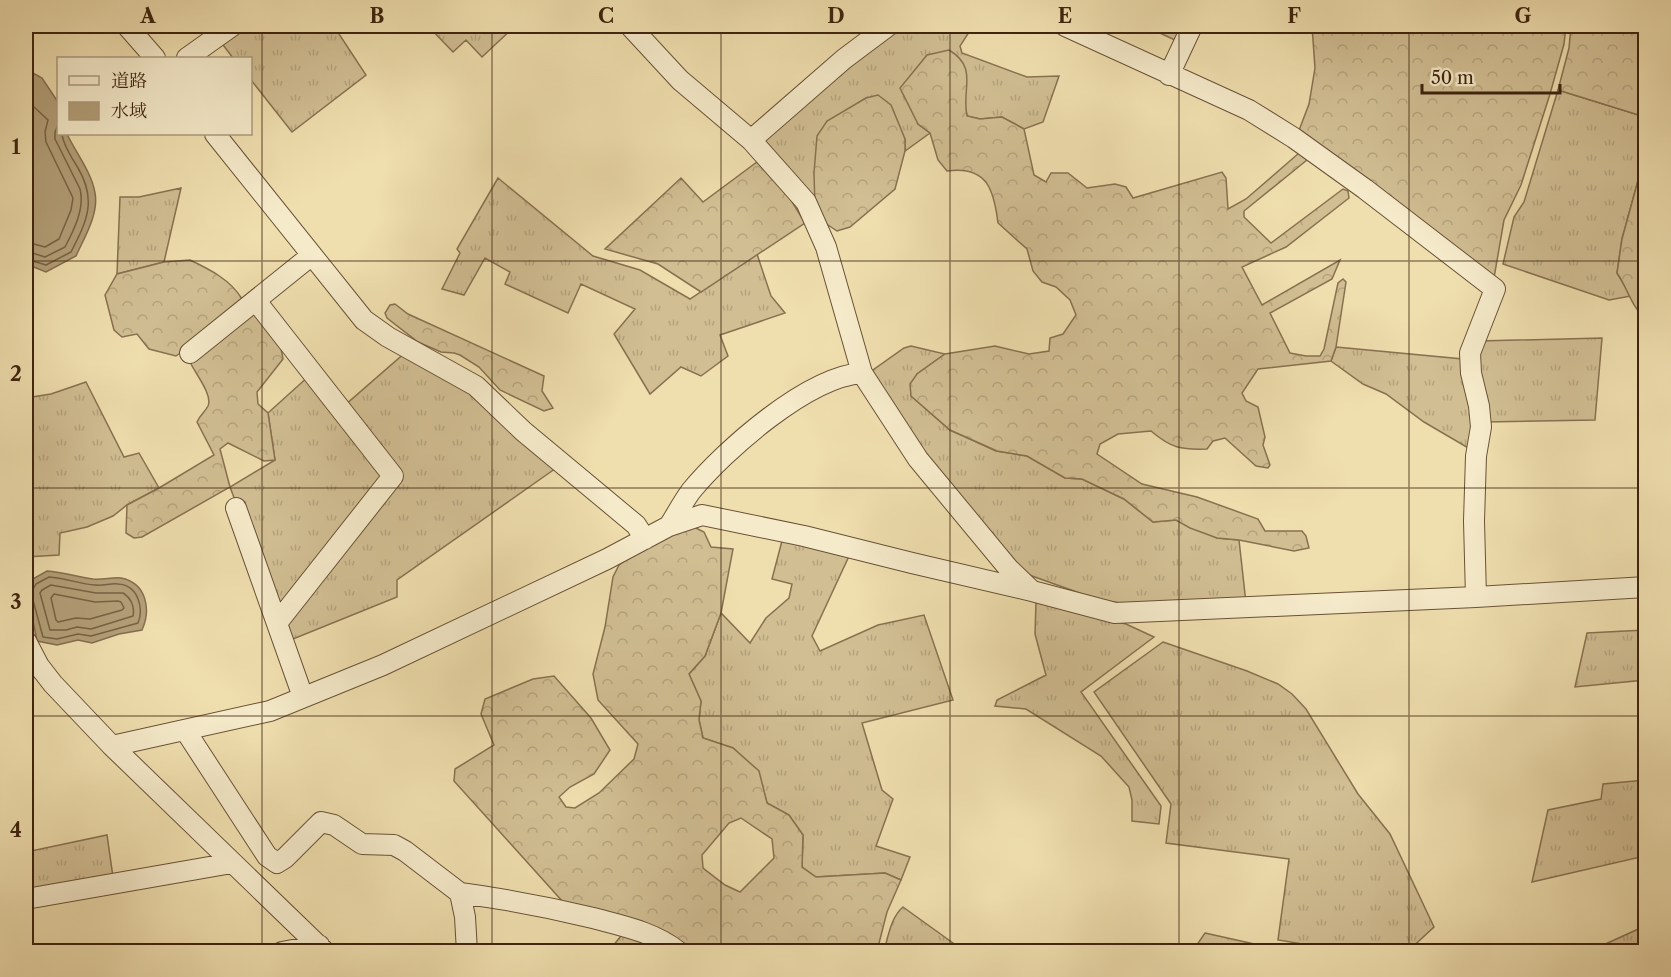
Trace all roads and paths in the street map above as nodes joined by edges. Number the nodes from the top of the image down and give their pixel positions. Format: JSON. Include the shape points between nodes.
{"nodes":[{"id":1,"x":127,"y":26,"type":"edge"},
{"id":2,"x":232,"y":26,"type":"edge"},
{"id":3,"x":630,"y":26,"type":"edge"},
{"id":4,"x":888,"y":26,"type":"edge"},
{"id":5,"x":1065,"y":26,"type":"edge"},
{"id":6,"x":1192,"y":26,"type":"edge"},
{"id":7,"x":153,"y":57,"type":"edge"},
{"id":8,"x":188,"y":57,"type":"edge"},
{"id":9,"x":1169,"y":75,"type":"junction"},
{"id":10,"x":216,"y":135,"type":"edge"},
{"id":11,"x":751,"y":140,"type":"junction"},
{"id":12,"x":312,"y":255,"type":"junction"},
{"id":13,"x":256,"y":301,"type":"junction"},
{"id":14,"x":190,"y":353,"type":"dead end"},
{"id":15,"x":862,"y":373,"type":"junction"},
{"id":16,"x":236,"y":508,"type":"dead end"},
{"id":17,"x":669,"y":526,"type":"junction"},
{"id":18,"x":645,"y":540,"type":"junction"},
{"id":19,"x":1646,"y":587,"type":"edge"},
{"id":20,"x":1032,"y":591,"type":"junction"},
{"id":21,"x":1476,"y":597,"type":"junction"},
{"id":22,"x":277,"y":623,"type":"junction"},
{"id":23,"x":26,"y":641,"type":"edge"},
{"id":24,"x":303,"y":697,"type":"junction"},
{"id":25,"x":185,"y":730,"type":"junction"},
{"id":26,"x":112,"y":746,"type":"junction"},
{"id":27,"x":232,"y":863,"type":"junction"},
{"id":28,"x":460,"y":893,"type":"junction"},
{"id":29,"x":26,"y":899,"type":"edge"},
{"id":30,"x":322,"y":948,"type":"edge"},
{"id":31,"x":282,"y":951,"type":"edge"},
{"id":32,"x":467,"y":951,"type":"edge"},
{"id":33,"x":679,"y":951,"type":"edge"}],
"edges":[{"from":1,"to":7,"type":"street"},
{"from":2,"to":8,"type":"street"},
{"from":3,"to":11,"type":"street","via":[[681,80]]},
{"from":4,"to":11,"type":"street"},
{"from":5,"to":9,"type":"street"},
{"from":6,"to":9,"type":"street"},
{"from":9,"to":21,"type":"street","via":[[1249,110],[1294,138],[1495,289],[1470,352],[1481,427],[1474,521]]},
{"from":10,"to":12,"type":"street"},
{"from":11,"to":15,"type":"street","via":[[806,202],[826,247]]},
{"from":12,"to":13,"type":"street"},
{"from":12,"to":18,"type":"street","via":[[364,320],[476,386],[523,431],[636,525]]},
{"from":13,"to":14,"type":"street"},
{"from":13,"to":22,"type":"street","via":[[393,476]]},
{"from":15,"to":17,"type":"street","via":[[847,374],[808,392],[770,418],[718,462],[690,492]]},
{"from":15,"to":20,"type":"street","via":[[918,459],[1009,569]]},
{"from":16,"to":22,"type":"street"},
{"from":17,"to":18,"type":"street"},
{"from":17,"to":20,"type":"street","via":[[702,515]]},
{"from":18,"to":24,"type":"street","via":[[393,660]]},
{"from":19,"to":21,"type":"street"},
{"from":20,"to":21,"type":"street","via":[[1115,613]]},
{"from":22,"to":24,"type":"street"},
{"from":23,"to":26,"type":"street","via":[[53,684]]},
{"from":24,"to":25,"type":"street","via":[[270,711]]},
{"from":25,"to":26,"type":"street"},
{"from":25,"to":28,"type":"street","via":[[267,856],[277,863],[321,822],[334,825],[362,844],[394,845]]},
{"from":26,"to":27,"type":"street"},
{"from":27,"to":29,"type":"street"},
{"from":27,"to":30,"type":"street"},
{"from":28,"to":32,"type":"street"},
{"from":28,"to":33,"type":"street","via":[[520,901],[622,926],[667,942]]},
{"from":30,"to":31,"type":"street"}]}
